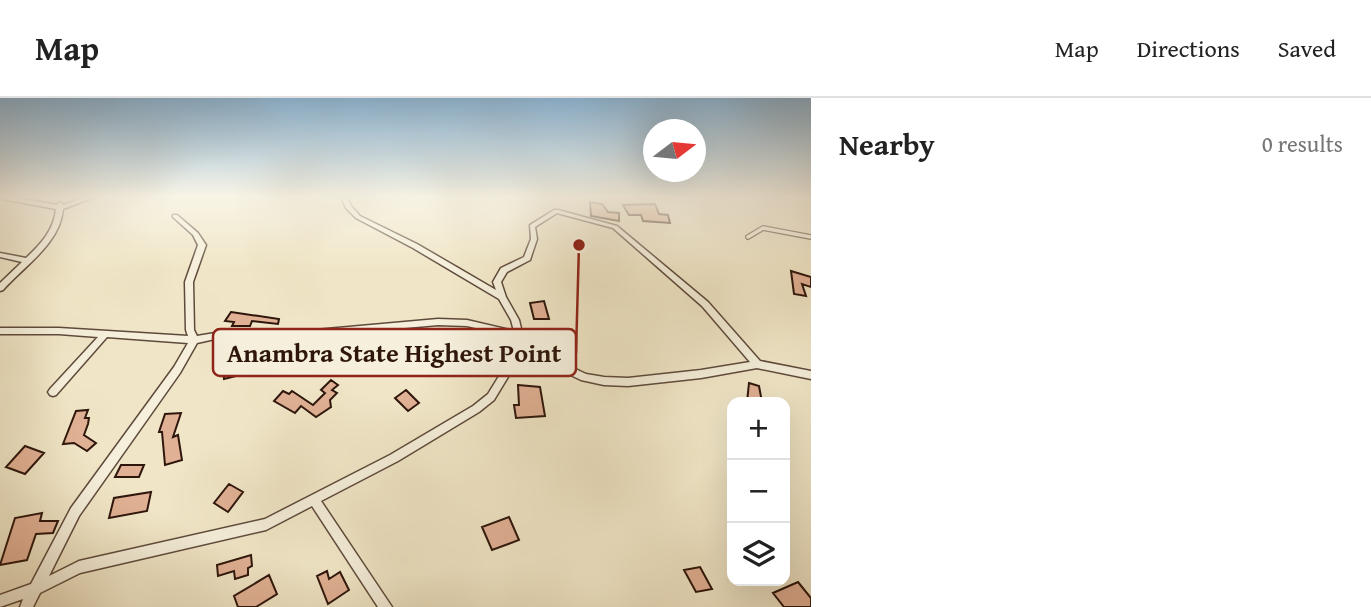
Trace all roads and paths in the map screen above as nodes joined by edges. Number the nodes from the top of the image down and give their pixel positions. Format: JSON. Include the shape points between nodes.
{"nodes":[{"id":1,"x":59,"y":221,"type":"edge"},
{"id":2,"x":181,"y":221,"type":"edge"},
{"id":3,"x":365,"y":221,"type":"edge"},
{"id":4,"x":539,"y":221,"type":"edge"},
{"id":5,"x":595,"y":221,"type":"edge"},
{"id":6,"x":748,"y":237,"type":"dead end"},
{"id":7,"x":811,"y":237,"type":"edge"},
{"id":8,"x":0,"y":254,"type":"edge"},
{"id":9,"x":28,"y":261,"type":"junction"},
{"id":10,"x":0,"y":288,"type":"edge"},
{"id":11,"x":502,"y":297,"type":"junction"},
{"id":12,"x":0,"y":331,"type":"edge"},
{"id":13,"x":518,"y":335,"type":"junction"},
{"id":14,"x":104,"y":336,"type":"junction"},
{"id":15,"x":194,"y":340,"type":"junction"},
{"id":16,"x":520,"y":347,"type":"junction"},
{"id":17,"x":757,"y":364,"type":"junction"},
{"id":18,"x":811,"y":376,"type":"edge"},
{"id":19,"x":53,"y":392,"type":"dead end"},
{"id":20,"x":314,"y":500,"type":"junction"},
{"id":21,"x":35,"y":589,"type":"junction"},
{"id":22,"x":0,"y":601,"type":"edge"},
{"id":23,"x":26,"y":607,"type":"edge"},
{"id":24,"x":386,"y":607,"type":"edge"}],
"edges":[{"from":1,"to":9,"type":"street"},
{"from":2,"to":15,"type":"street","via":[[202,245],[189,282]]},
{"from":3,"to":11,"type":"street"},
{"from":4,"to":11,"type":"street","via":[[532,226],[534,239],[527,258],[504,271],[498,282]]},
{"from":5,"to":17,"type":"street","via":[[615,227],[705,304]]},
{"from":6,"to":7,"type":"lane","via":[[763,229]]},
{"from":8,"to":9,"type":"street"},
{"from":9,"to":10,"type":"street"},
{"from":11,"to":13,"type":"street"},
{"from":12,"to":14,"type":"street"},
{"from":13,"to":15,"type":"street","via":[[438,321]]},
{"from":13,"to":16,"type":"street"},
{"from":14,"to":15,"type":"street"},
{"from":14,"to":19,"type":"street"},
{"from":15,"to":21,"type":"street","via":[[75,512]]},
{"from":16,"to":17,"type":"street","via":[[584,377],[604,381],[701,374]]},
{"from":16,"to":20,"type":"street","via":[[491,397],[476,409]]},
{"from":17,"to":18,"type":"street"},
{"from":20,"to":21,"type":"street","via":[[266,524],[79,567]]},
{"from":20,"to":24,"type":"street"},
{"from":21,"to":22,"type":"street"},
{"from":21,"to":23,"type":"street"}]}
